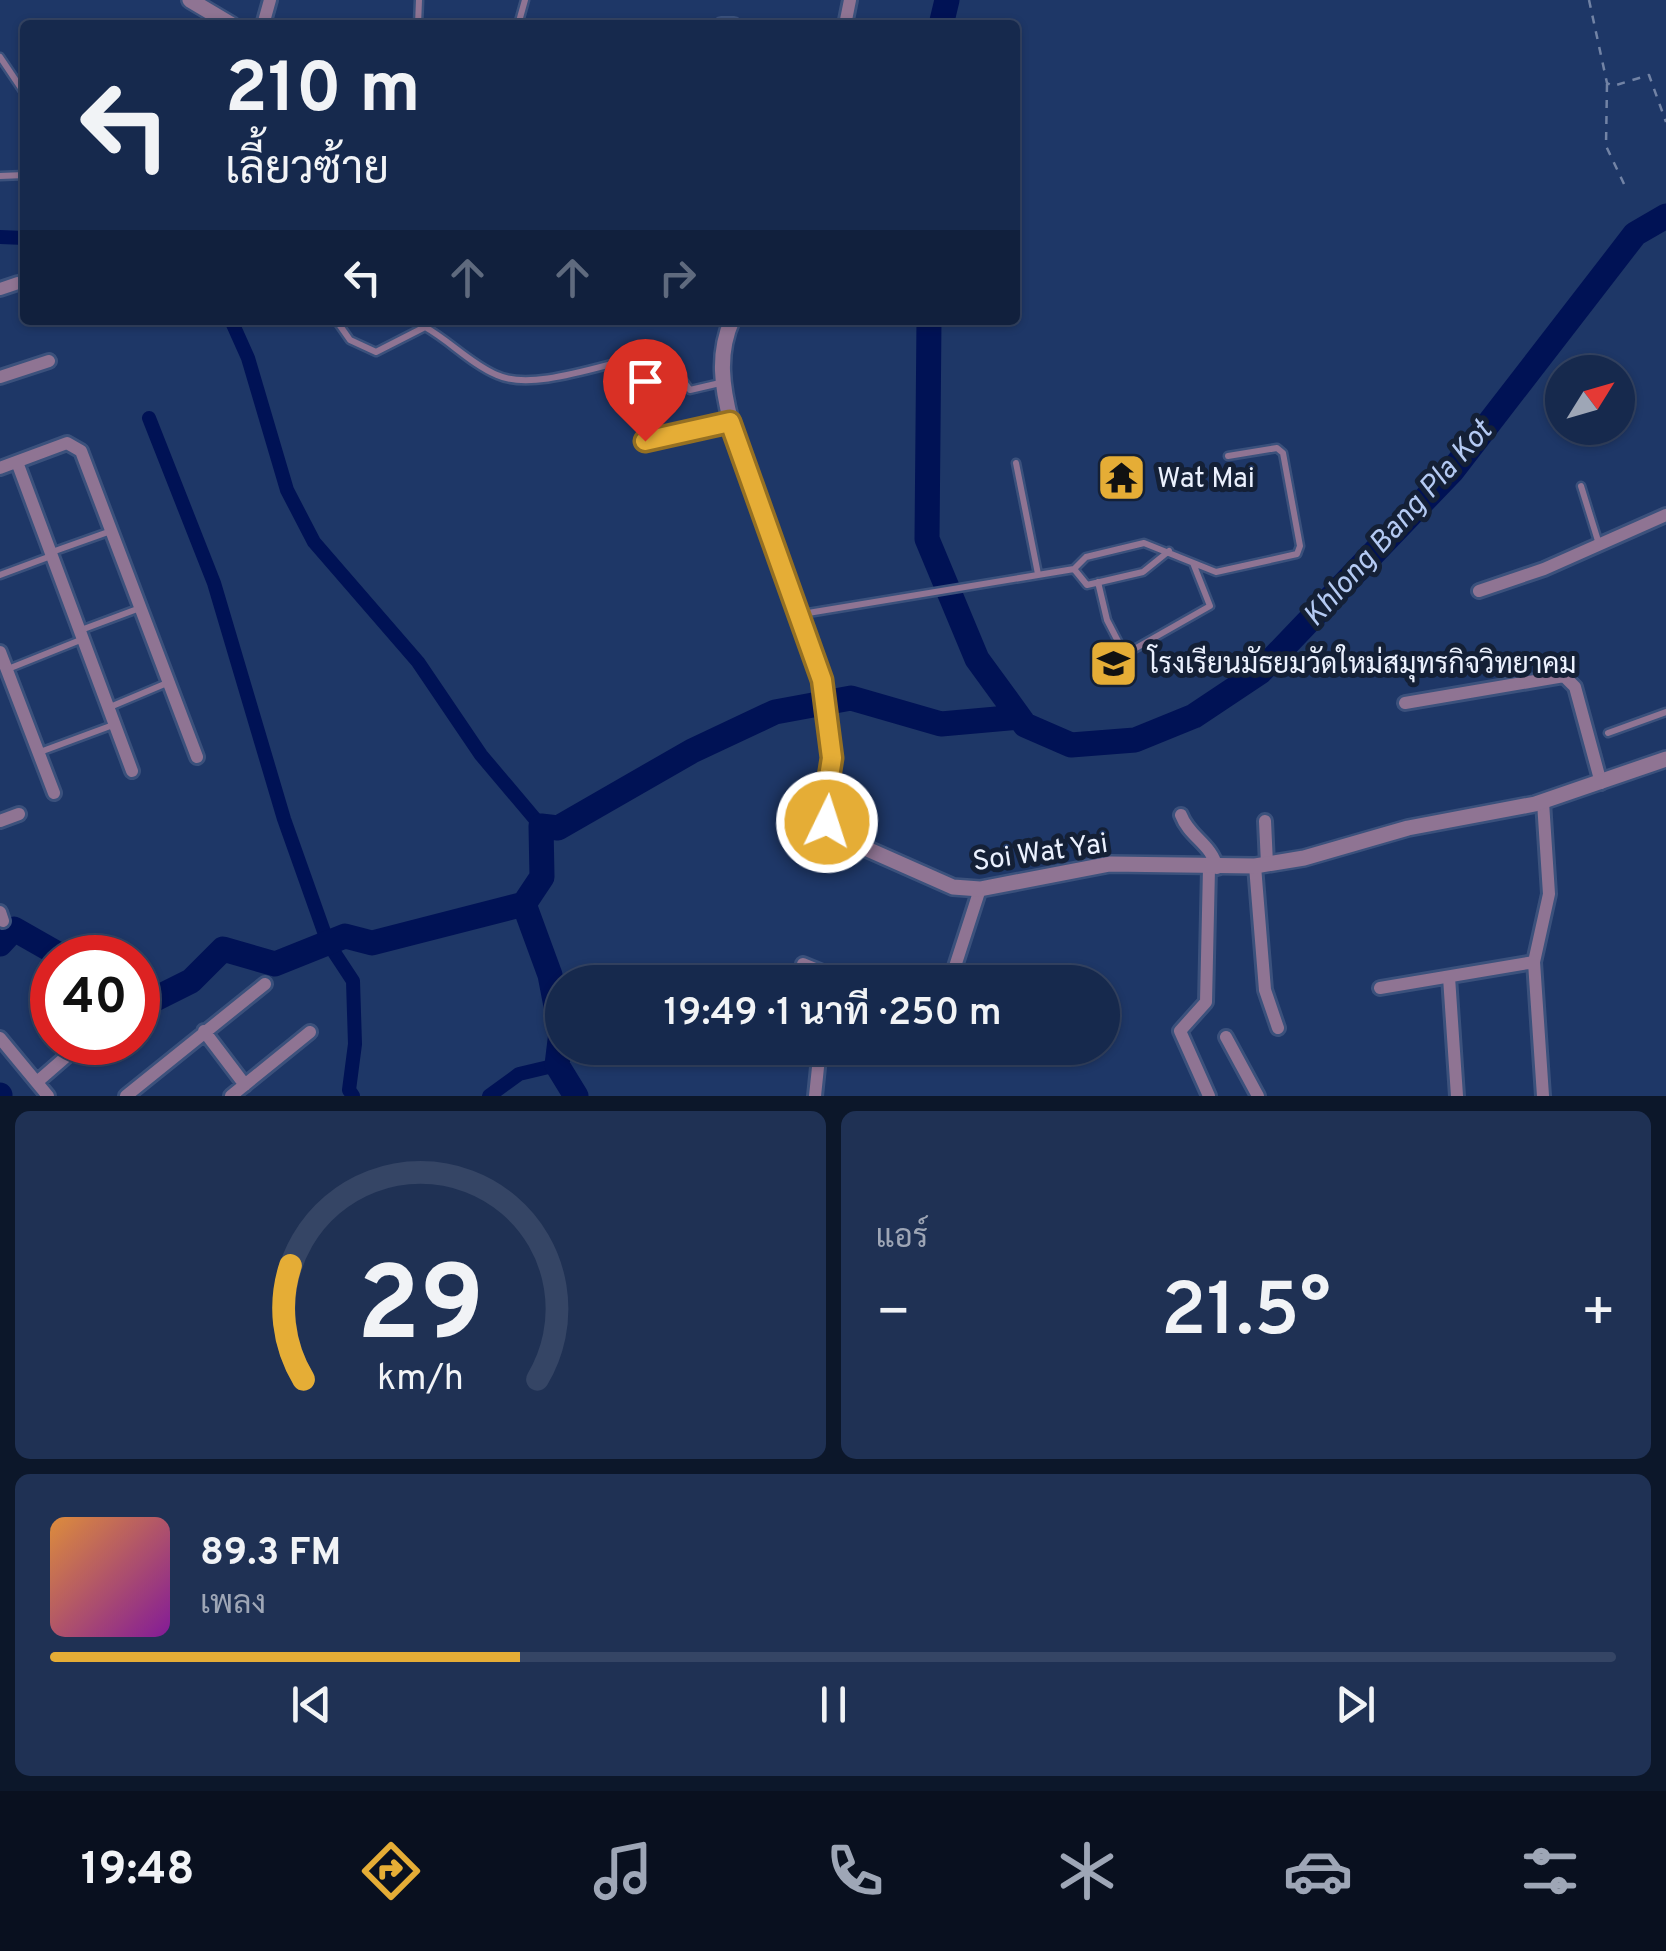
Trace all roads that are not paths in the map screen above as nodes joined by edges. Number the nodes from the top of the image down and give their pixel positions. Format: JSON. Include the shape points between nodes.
{"nodes":[{"id":1,"x":190,"y":0,"type":"edge"},
{"id":2,"x":224,"y":20,"type":"edge"},
{"id":3,"x":0,"y":57,"type":"edge"},
{"id":4,"x":20,"y":87,"type":"edge"},
{"id":5,"x":18,"y":283,"type":"dead end"},
{"id":6,"x":0,"y":289,"type":"edge"},
{"id":7,"x":340,"y":325,"type":"edge"},
{"id":8,"x":731,"y":325,"type":"edge"},
{"id":9,"x":49,"y":361,"type":"dead end"},
{"id":10,"x":0,"y":378,"type":"edge"},
{"id":11,"x":722,"y":383,"type":"junction"},
{"id":12,"x":730,"y":422,"type":"junction"},
{"id":13,"x":645,"y":441,"type":"dead end"},
{"id":14,"x":1228,"y":456,"type":"dead end"},
{"id":15,"x":17,"y":462,"type":"junction"},
{"id":16,"x":1016,"y":463,"type":"dead end"},
{"id":17,"x":0,"y":468,"type":"edge"},
{"id":18,"x":1581,"y":486,"type":"dead end"},
{"id":19,"x":1666,"y":515,"type":"edge"},
{"id":20,"x":111,"y":531,"type":"junction"},
{"id":21,"x":1599,"y":545,"type":"junction"},
{"id":22,"x":1168,"y":551,"type":"junction"},
{"id":23,"x":52,"y":554,"type":"junction"},
{"id":24,"x":1193,"y":562,"type":"junction"},
{"id":25,"x":1074,"y":569,"type":"junction"},
{"id":26,"x":0,"y":574,"type":"edge"},
{"id":27,"x":1038,"y":574,"type":"junction"},
{"id":28,"x":1098,"y":582,"type":"junction"},
{"id":29,"x":1479,"y":591,"type":"dead end"},
{"id":30,"x":140,"y":608,"type":"junction"},
{"id":31,"x":802,"y":614,"type":"junction"},
{"id":32,"x":82,"y":635,"type":"junction"},
{"id":33,"x":0,"y":652,"type":"edge"},
{"id":34,"x":6,"y":669,"type":"junction"},
{"id":35,"x":169,"y":683,"type":"junction"},
{"id":36,"x":1404,"y":703,"type":"dead end"},
{"id":37,"x":108,"y":708,"type":"junction"},
{"id":38,"x":1666,"y":712,"type":"edge"},
{"id":39,"x":115,"y":724,"type":"junction"},
{"id":40,"x":1608,"y":733,"type":"dead end"},
{"id":41,"x":39,"y":753,"type":"junction"},
{"id":42,"x":197,"y":757,"type":"dead end"},
{"id":43,"x":1666,"y":760,"type":"edge"},
{"id":44,"x":132,"y":771,"type":"dead end"},
{"id":45,"x":1601,"y":783,"type":"junction"},
{"id":46,"x":54,"y":792,"type":"dead end"},
{"id":47,"x":1543,"y":802,"type":"junction"},
{"id":48,"x":19,"y":814,"type":"dead end"},
{"id":49,"x":1181,"y":815,"type":"dead end"},
{"id":50,"x":0,"y":821,"type":"edge"},
{"id":51,"x":1265,"y":821,"type":"dead end"},
{"id":52,"x":1261,"y":865,"type":"junction"},
{"id":53,"x":1213,"y":868,"type":"junction"},
{"id":54,"x":980,"y":890,"type":"junction"},
{"id":55,"x":1534,"y":962,"type":"junction"},
{"id":56,"x":956,"y":965,"type":"edge"},
{"id":57,"x":1449,"y":977,"type":"junction"},
{"id":58,"x":265,"y":984,"type":"dead end"},
{"id":59,"x":1380,"y":988,"type":"dead end"},
{"id":60,"x":1278,"y":1028,"type":"dead end"},
{"id":61,"x":204,"y":1031,"type":"junction"},
{"id":62,"x":310,"y":1032,"type":"dead end"},
{"id":63,"x":1226,"y":1037,"type":"dead end"},
{"id":64,"x":0,"y":1038,"type":"edge"},
{"id":65,"x":57,"y":1065,"type":"edge"},
{"id":66,"x":819,"y":1065,"type":"edge"},
{"id":67,"x":37,"y":1082,"type":"junction"},
{"id":68,"x":249,"y":1090,"type":"edge"},
{"id":69,"x":48,"y":1096,"type":"edge"},
{"id":70,"x":126,"y":1096,"type":"edge"},
{"id":71,"x":231,"y":1096,"type":"edge"},
{"id":72,"x":816,"y":1096,"type":"edge"},
{"id":73,"x":1210,"y":1096,"type":"edge"},
{"id":74,"x":1258,"y":1096,"type":"edge"},
{"id":75,"x":1458,"y":1096,"type":"edge"},
{"id":76,"x":1543,"y":1096,"type":"edge"}],
"edges":[{"from":1,"to":2,"type":"street"},
{"from":3,"to":4,"type":"lane"},
{"from":5,"to":6,"type":"street"},
{"from":7,"to":11,"type":"lane","via":[[350,340],[376,352],[425,328],[508,380],[657,354],[690,390]]},
{"from":8,"to":11,"type":"street","name":"Soi Wat Yai"},
{"from":9,"to":10,"type":"street"},
{"from":11,"to":12,"type":"street","name":"Soi Wat Yai"},
{"from":12,"to":13,"type":"lane"},
{"from":12,"to":31,"type":"street","name":"Soi Wat Yai"},
{"from":14,"to":24,"type":"lane","via":[[1277,448],[1284,453],[1300,546],[1288,558],[1216,572]]},
{"from":15,"to":17,"type":"street"},
{"from":15,"to":20,"type":"street","via":[[74,445]]},
{"from":15,"to":23,"type":"street"},
{"from":16,"to":27,"type":"lane"},
{"from":18,"to":21,"type":"lane"},
{"from":19,"to":21,"type":"street"},
{"from":20,"to":23,"type":"lane"},
{"from":20,"to":30,"type":"street"},
{"from":21,"to":29,"type":"street"},
{"from":22,"to":24,"type":"lane"},
{"from":22,"to":25,"type":"lane","via":[[1144,544],[1086,558]]},
{"from":22,"to":28,"type":"lane","via":[[1143,572]]},
{"from":23,"to":26,"type":"lane"},
{"from":23,"to":32,"type":"street"},
{"from":24,"to":28,"type":"lane","via":[[1210,606],[1130,652],[1107,620]]},
{"from":25,"to":27,"type":"lane"},
{"from":25,"to":28,"type":"lane","via":[[1088,585]]},
{"from":27,"to":31,"type":"lane"},
{"from":30,"to":32,"type":"lane"},
{"from":30,"to":35,"type":"street"},
{"from":31,"to":54,"type":"street","name":"Soi Wat Yai","via":[[828,721],[829,830],[952,887]]},
{"from":32,"to":34,"type":"lane"},
{"from":32,"to":37,"type":"street"},
{"from":33,"to":34,"type":"street"},
{"from":34,"to":41,"type":"street"},
{"from":35,"to":37,"type":"lane"},
{"from":35,"to":42,"type":"street"},
{"from":36,"to":45,"type":"street","via":[[1564,676],[1576,687]]},
{"from":37,"to":39,"type":"street"},
{"from":38,"to":40,"type":"lane"},
{"from":39,"to":41,"type":"lane"},
{"from":39,"to":44,"type":"street"},
{"from":41,"to":46,"type":"street"},
{"from":43,"to":45,"type":"street","name":"Soi Wat Yai"},
{"from":45,"to":47,"type":"street","name":"Soi Wat Yai"},
{"from":47,"to":52,"type":"street","name":"Soi Wat Yai"},
{"from":47,"to":55,"type":"street","via":[[1549,894]]},
{"from":48,"to":50,"type":"street"},
{"from":49,"to":53,"type":"street","via":[[1212,851]]},
{"from":51,"to":52,"type":"street"},
{"from":52,"to":53,"type":"street","name":"Soi Wat Yai"},
{"from":52,"to":60,"type":"street","via":[[1264,990]]},
{"from":53,"to":54,"type":"street","name":"Soi Wat Yai","via":[[1110,864]]},
{"from":53,"to":73,"type":"street","via":[[1206,1000],[1180,1031]]},
{"from":54,"to":56,"type":"street"},
{"from":55,"to":57,"type":"street"},
{"from":55,"to":76,"type":"street"},
{"from":57,"to":59,"type":"street"},
{"from":57,"to":75,"type":"street"},
{"from":58,"to":61,"type":"street"},
{"from":61,"to":68,"type":"street"},
{"from":61,"to":70,"type":"street"},
{"from":62,"to":68,"type":"street"},
{"from":63,"to":74,"type":"street"},
{"from":64,"to":67,"type":"street"},
{"from":65,"to":67,"type":"street"},
{"from":66,"to":72,"type":"street"},
{"from":67,"to":69,"type":"street"},
{"from":68,"to":71,"type":"street"}]}
